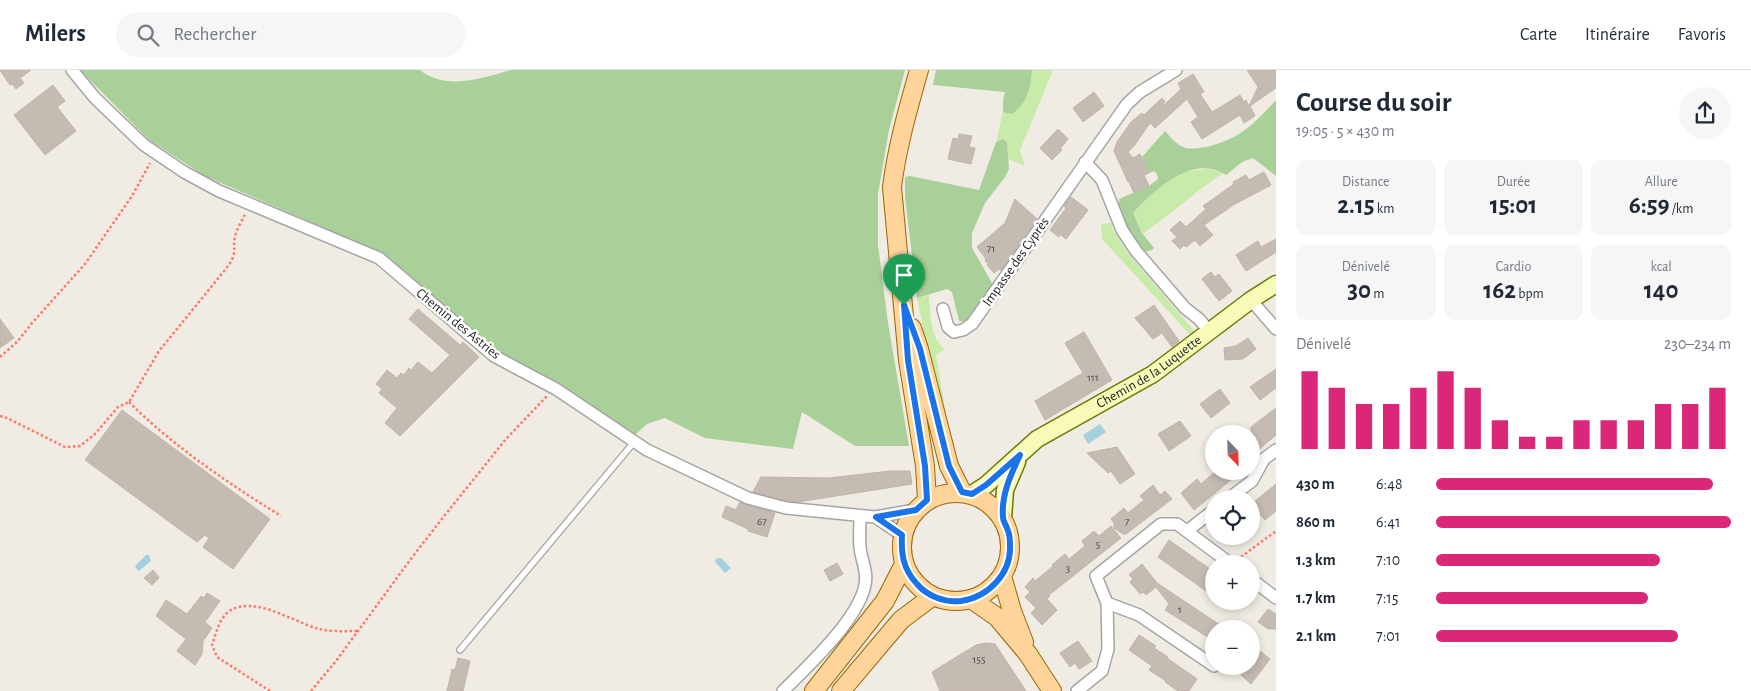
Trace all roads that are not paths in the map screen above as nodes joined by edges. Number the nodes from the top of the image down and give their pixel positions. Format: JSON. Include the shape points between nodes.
{"nodes":[{"id":1,"x":72,"y":70,"type":"edge"},
{"id":2,"x":920,"y":70,"type":"edge"},
{"id":3,"x":1176,"y":70,"type":"edge"},
{"id":4,"x":1085,"y":162,"type":"junction"},
{"id":5,"x":1276,"y":284,"type":"edge"},
{"id":6,"x":1251,"y":300,"type":"junction"},
{"id":7,"x":904,"y":305,"type":"junction"},
{"id":8,"x":943,"y":309,"type":"dead end"},
{"id":9,"x":1276,"y":328,"type":"edge"},
{"id":10,"x":1209,"y":331,"type":"junction"},
{"id":11,"x":635,"y":441,"type":"junction"},
{"id":12,"x":1276,"y":450,"type":"edge"},
{"id":13,"x":1020,"y":455,"type":"junction"},
{"id":14,"x":1240,"y":490,"type":"edge"},
{"id":15,"x":967,"y":493,"type":"junction"},
{"id":16,"x":921,"y":505,"type":"junction"},
{"id":17,"x":860,"y":516,"type":"junction"},
{"id":18,"x":876,"y":517,"type":"junction"},
{"id":19,"x":1205,"y":517,"type":"edge"},
{"id":20,"x":1002,"y":518,"type":"junction"},
{"id":21,"x":1188,"y":531,"type":"junction"},
{"id":22,"x":902,"y":535,"type":"junction"},
{"id":23,"x":1226,"y":555,"type":"edge"},
{"id":24,"x":904,"y":564,"type":"junction"},
{"id":25,"x":1002,"y":576,"type":"junction"},
{"id":26,"x":1260,"y":586,"type":"edge"},
{"id":27,"x":933,"y":596,"type":"junction"},
{"id":28,"x":1276,"y":598,"type":"edge"},
{"id":29,"x":972,"y":599,"type":"junction"},
{"id":30,"x":1107,"y":603,"type":"junction"},
{"id":31,"x":460,"y":650,"type":"dead end"},
{"id":32,"x":1028,"y":654,"type":"junction"},
{"id":33,"x":1205,"y":660,"type":"edge"},
{"id":34,"x":783,"y":691,"type":"edge"},
{"id":35,"x":814,"y":691,"type":"edge"},
{"id":36,"x":841,"y":691,"type":"edge"},
{"id":37,"x":1052,"y":691,"type":"edge"},
{"id":38,"x":1077,"y":691,"type":"edge"}],
"edges":[{"from":1,"to":11,"type":"street","name":"Chemin des Astries","via":[[95,98],[156,153],[219,191],[379,258],[494,356],[556,388]]},
{"from":2,"to":7,"type":"main road","via":[[903,126],[892,187]]},
{"from":3,"to":4,"type":"street","name":"Impasse des Cyprès","via":[[1132,98]]},
{"from":4,"to":8,"type":"street","name":"Impasse des Cyprès","via":[[972,324],[954,332],[948,327]]},
{"from":4,"to":10,"type":"street","via":[[1102,180],[1122,230],[1136,251]]},
{"from":5,"to":6,"type":"street","name":"Chemin de la Luquette"},
{"from":6,"to":9,"type":"street"},
{"from":6,"to":10,"type":"street","name":"Chemin de la Luquette"},
{"from":7,"to":15,"type":"main road","via":[[920,349],[949,466]]},
{"from":7,"to":16,"type":"main road","via":[[908,360],[925,466]]},
{"from":10,"to":13,"type":"street","name":"Chemin de la Luquette","via":[[1153,374],[1037,439]]},
{"from":11,"to":17,"type":"street","name":"Chemin des Astries","via":[[647,450],[748,498],[786,508]]},
{"from":11,"to":31,"type":"lane"},
{"from":12,"to":14,"type":"street","via":[[1264,459],[1252,481]]},
{"from":13,"to":15,"type":"street","name":"Chemin de la Luquette","via":[[986,485]]},
{"from":13,"to":20,"type":"street","name":"Chemin de la Luquette","via":[[1008,481]]},
{"from":15,"to":16,"type":"main road","via":[[944,493]]},
{"from":15,"to":20,"type":"main road","via":[[984,500]]},
{"from":16,"to":18,"type":"street","name":"Chemin des Astries"},
{"from":16,"to":22,"type":"main road","via":[[907,522]]},
{"from":17,"to":18,"type":"street","name":"Chemin des Astries"},
{"from":17,"to":34,"type":"street","via":[[860,549],[866,572],[860,599],[841,627]]},
{"from":18,"to":22,"type":"street"},
{"from":19,"to":21,"type":"street"},
{"from":20,"to":25,"type":"main road","via":[[1009,532],[1010,547]]},
{"from":21,"to":23,"type":"street"},
{"from":21,"to":30,"type":"street","via":[[1177,524],[1161,524],[1096,576]]},
{"from":22,"to":24,"type":"main road"},
{"from":24,"to":27,"type":"main road","via":[[910,577]]},
{"from":24,"to":35,"type":"main road","via":[[885,602]]},
{"from":25,"to":29,"type":"main road","via":[[994,586]]},
{"from":25,"to":32,"type":"main road"},
{"from":26,"to":28,"type":"street"},
{"from":27,"to":29,"type":"main road","via":[[952,601]]},
{"from":27,"to":36,"type":"main road","via":[[901,620]]},
{"from":29,"to":32,"type":"main road","via":[[997,617]]},
{"from":30,"to":33,"type":"street","via":[[1139,615]]},
{"from":30,"to":38,"type":"street","via":[[1108,649],[1102,671]]},
{"from":32,"to":37,"type":"main road"}]}
